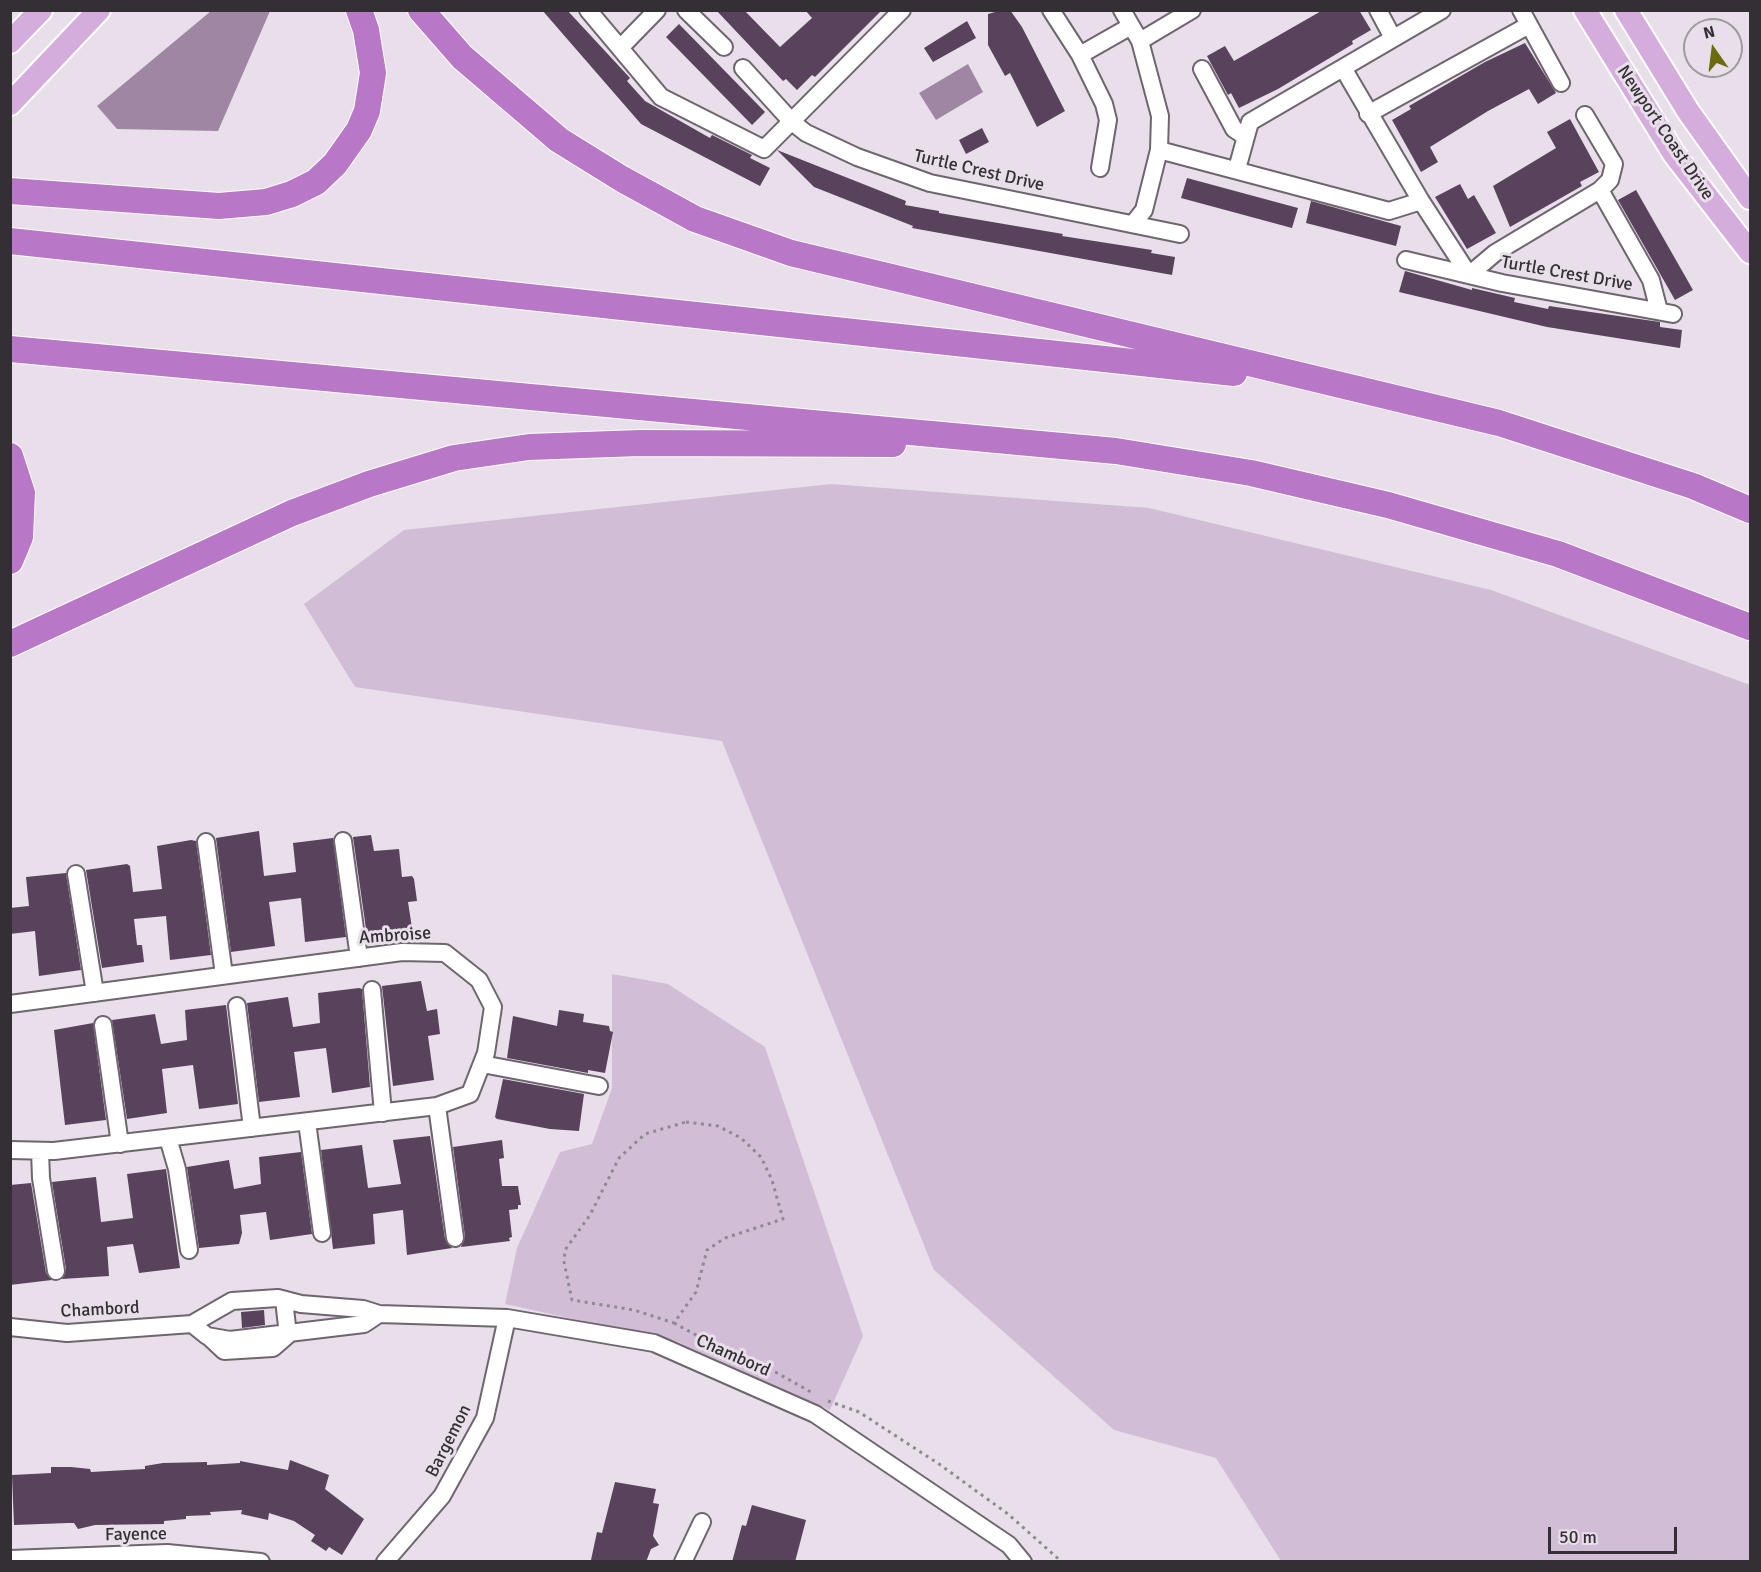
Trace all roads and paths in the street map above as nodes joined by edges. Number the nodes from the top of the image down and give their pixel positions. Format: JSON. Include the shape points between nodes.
{"nodes":[{"id":1,"x":41,"y":10,"type":"edge"},
{"id":2,"x":99,"y":10,"type":"edge"},
{"id":3,"x":359,"y":10,"type":"edge"},
{"id":4,"x":421,"y":10,"type":"edge"},
{"id":5,"x":588,"y":10,"type":"edge"},
{"id":6,"x":657,"y":10,"type":"edge"},
{"id":7,"x":686,"y":10,"type":"edge"},
{"id":8,"x":902,"y":10,"type":"edge"},
{"id":9,"x":1051,"y":10,"type":"edge"},
{"id":10,"x":1192,"y":10,"type":"edge"},
{"id":11,"x":1378,"y":10,"type":"edge"},
{"id":12,"x":1442,"y":10,"type":"edge"},
{"id":13,"x":1585,"y":10,"type":"edge"},
{"id":14,"x":1626,"y":10,"type":"edge"},
{"id":15,"x":1125,"y":15,"type":"edge"},
{"id":16,"x":1525,"y":18,"type":"edge"},
{"id":17,"x":1393,"y":38,"type":"junction"},
{"id":18,"x":1140,"y":41,"type":"junction"},
{"id":19,"x":10,"y":42,"type":"edge"},
{"id":20,"x":724,"y":46,"type":"dead end"},
{"id":21,"x":620,"y":48,"type":"junction"},
{"id":22,"x":1080,"y":55,"type":"junction"},
{"id":23,"x":742,"y":68,"type":"dead end"},
{"id":24,"x":1343,"y":68,"type":"junction"},
{"id":25,"x":1202,"y":69,"type":"dead end"},
{"id":26,"x":1561,"y":83,"type":"dead end"},
{"id":27,"x":10,"y":104,"type":"edge"},
{"id":28,"x":1368,"y":114,"type":"junction"},
{"id":29,"x":1586,"y":115,"type":"dead end"},
{"id":30,"x":792,"y":122,"type":"junction"},
{"id":31,"x":1246,"y":137,"type":"junction"},
{"id":32,"x":1159,"y":150,"type":"junction"},
{"id":33,"x":1100,"y":168,"type":"dead end"},
{"id":34,"x":1237,"y":169,"type":"junction"},
{"id":35,"x":1600,"y":190,"type":"junction"},
{"id":36,"x":10,"y":191,"type":"edge"},
{"id":37,"x":1750,"y":198,"type":"edge"},
{"id":38,"x":1421,"y":201,"type":"junction"},
{"id":39,"x":1133,"y":224,"type":"junction"},
{"id":40,"x":1180,"y":234,"type":"dead end"},
{"id":41,"x":10,"y":241,"type":"edge"},
{"id":42,"x":1750,"y":252,"type":"edge"},
{"id":43,"x":1406,"y":260,"type":"dead end"},
{"id":44,"x":1469,"y":275,"type":"junction"},
{"id":45,"x":10,"y":349,"type":"edge"},
{"id":46,"x":1339,"y":384,"type":"junction"},
{"id":47,"x":1064,"y":444,"type":"junction"},
{"id":48,"x":10,"y":456,"type":"edge"},
{"id":49,"x":1750,"y":510,"type":"edge"},
{"id":50,"x":10,"y":561,"type":"edge"},
{"id":51,"x":1750,"y":627,"type":"edge"},
{"id":52,"x":10,"y":644,"type":"edge"},
{"id":53,"x":343,"y":841,"type":"dead end"},
{"id":54,"x":206,"y":842,"type":"dead end"},
{"id":55,"x":76,"y":874,"type":"dead end"},
{"id":56,"x":358,"y":958,"type":"junction"},
{"id":57,"x":224,"y":975,"type":"junction"},
{"id":58,"x":372,"y":990,"type":"dead end"},
{"id":59,"x":95,"y":993,"type":"junction"},
{"id":60,"x":10,"y":1004,"type":"edge"},
{"id":61,"x":237,"y":1006,"type":"dead end"},
{"id":62,"x":103,"y":1025,"type":"dead end"},
{"id":63,"x":482,"y":1064,"type":"junction"},
{"id":64,"x":599,"y":1086,"type":"dead end"},
{"id":65,"x":437,"y":1106,"type":"junction"},
{"id":66,"x":383,"y":1113,"type":"junction"},
{"id":67,"x":307,"y":1122,"type":"junction"},
{"id":68,"x":252,"y":1128,"type":"junction"},
{"id":69,"x":168,"y":1138,"type":"junction"},
{"id":70,"x":120,"y":1144,"type":"junction"},
{"id":71,"x":10,"y":1150,"type":"edge"},
{"id":72,"x":40,"y":1151,"type":"junction"},
{"id":73,"x":322,"y":1233,"type":"dead end"},
{"id":74,"x":455,"y":1238,"type":"dead end"},
{"id":75,"x":189,"y":1250,"type":"dead end"},
{"id":76,"x":56,"y":1271,"type":"dead end"},
{"id":77,"x":284,"y":1299,"type":"junction"},
{"id":78,"x":572,"y":1300,"type":"joint"},
{"id":79,"x":379,"y":1314,"type":"junction"},
{"id":80,"x":507,"y":1318,"type":"junction"},
{"id":81,"x":192,"y":1324,"type":"junction"},
{"id":82,"x":10,"y":1327,"type":"edge"},
{"id":83,"x":288,"y":1335,"type":"junction"},
{"id":84,"x":702,"y":1522,"type":"dead end"},
{"id":85,"x":10,"y":1559,"type":"edge"},
{"id":86,"x":261,"y":1562,"type":"edge"},
{"id":87,"x":384,"y":1562,"type":"edge"},
{"id":88,"x":683,"y":1562,"type":"edge"},
{"id":89,"x":1023,"y":1562,"type":"edge"}],
"edges":[{"from":1,"to":19,"type":"main road"},
{"from":2,"to":27,"type":"main road"},
{"from":3,"to":36,"type":"highway","via":[[373,73],[367,111],[349,146],[316,182],[292,194],[242,206]]},
{"from":4,"to":46,"type":"highway","via":[[462,57],[559,140],[695,219],[791,253]]},
{"from":5,"to":21,"type":"street"},
{"from":6,"to":21,"type":"street"},
{"from":7,"to":20,"type":"street"},
{"from":8,"to":30,"type":"street"},
{"from":9,"to":22,"type":"street"},
{"from":10,"to":18,"type":"street"},
{"from":11,"to":17,"type":"street"},
{"from":12,"to":17,"type":"street"},
{"from":13,"to":42,"type":"main road","name":"Newport Coast Drive","via":[[1674,154]]},
{"from":14,"to":37,"type":"main road","name":"Newport Coast Drive","via":[[1688,111]]},
{"from":15,"to":18,"type":"street"},
{"from":15,"to":22,"type":"street"},
{"from":16,"to":26,"type":"street"},
{"from":16,"to":28,"type":"street"},
{"from":17,"to":24,"type":"street"},
{"from":18,"to":32,"type":"street","via":[[1160,116]]},
{"from":21,"to":30,"type":"street","via":[[661,97],[764,149]]},
{"from":22,"to":33,"type":"street","via":[[1108,120]]},
{"from":23,"to":30,"type":"street","name":"Turtle Crest Drive"},
{"from":24,"to":28,"type":"street"},
{"from":24,"to":31,"type":"street","via":[[1250,122]]},
{"from":25,"to":31,"type":"street","via":[[1234,129]]},
{"from":28,"to":38,"type":"street"},
{"from":29,"to":35,"type":"street","via":[[1614,164],[1610,180]]},
{"from":30,"to":39,"type":"street","name":"Turtle Crest Drive","via":[[806,133],[857,157],[930,183]]},
{"from":31,"to":34,"type":"street"},
{"from":32,"to":34,"type":"street"},
{"from":32,"to":39,"type":"street","via":[[1144,210]]},
{"from":34,"to":38,"type":"street","via":[[1389,211]]},
{"from":35,"to":44,"type":"street","name":"Turtle Crest Drive","via":[[1496,253]]},
{"from":35,"to":44,"type":"street","name":"Turtle Crest Drive","via":[[1666,312]]},
{"from":38,"to":44,"type":"street"},
{"from":39,"to":40,"type":"street","name":"Turtle Crest Drive"},
{"from":41,"to":46,"type":"highway"},
{"from":43,"to":44,"type":"street","name":"Turtle Crest Drive"},
{"from":45,"to":47,"type":"highway"},
{"from":46,"to":49,"type":"highway","via":[[1499,423],[1693,486]]},
{"from":47,"to":51,"type":"highway","via":[[1251,473],[1388,505],[1558,554]]},
{"from":47,"to":52,"type":"highway","via":[[640,443],[529,447],[454,458],[292,513]]},
{"from":48,"to":50,"type":"highway","via":[[22,493],[20,537]]},
{"from":53,"to":56,"type":"street"},
{"from":54,"to":57,"type":"street"},
{"from":55,"to":59,"type":"street"},
{"from":56,"to":57,"type":"street","name":"Ambroise"},
{"from":56,"to":63,"type":"street","name":"Ambroise","via":[[402,952],[445,953],[479,980],[493,1006]]},
{"from":57,"to":59,"type":"street","name":"Ambroise"},
{"from":58,"to":66,"type":"street"},
{"from":59,"to":60,"type":"street","name":"Ambroise"},
{"from":61,"to":68,"type":"street"},
{"from":62,"to":70,"type":"street"},
{"from":63,"to":64,"type":"street"},
{"from":63,"to":65,"type":"street","name":"Ambroise","via":[[471,1094]]},
{"from":65,"to":66,"type":"street","name":"Ambroise"},
{"from":65,"to":74,"type":"street"},
{"from":66,"to":67,"type":"street","name":"Ambroise"},
{"from":67,"to":68,"type":"street","name":"Ambroise"},
{"from":67,"to":73,"type":"street"},
{"from":68,"to":69,"type":"street","name":"Ambroise"},
{"from":69,"to":70,"type":"street","name":"Ambroise"},
{"from":69,"to":75,"type":"street","via":[[177,1169]]},
{"from":70,"to":72,"type":"street","name":"Ambroise"},
{"from":71,"to":72,"type":"street","name":"Ambroise"},
{"from":72,"to":76,"type":"street"},
{"from":77,"to":79,"type":"street","name":"Chambord"},
{"from":77,"to":81,"type":"street","name":"Chambord","via":[[232,1301]]},
{"from":77,"to":83,"type":"street"},
{"from":78,"to":78,"type":"path","via":[[564,1262],[566,1250],[590,1215],[619,1158],[645,1134],[686,1122],[718,1126],[741,1138],[761,1157],[783,1219],[725,1238],[707,1250],[696,1292],[674,1323],[634,1310]]},
{"from":79,"to":80,"type":"street","name":"Chambord"},
{"from":79,"to":83,"type":"street","name":"Chambord","via":[[364,1324]]},
{"from":80,"to":87,"type":"street","name":"Bargemon","via":[[485,1419],[442,1496]]},
{"from":80,"to":89,"type":"street","name":"Chambord","via":[[654,1343],[815,1414],[1009,1545]]},
{"from":81,"to":82,"type":"street","name":"Chambord","via":[[67,1333]]},
{"from":81,"to":83,"type":"street","name":"Chambord","via":[[207,1336],[230,1340]]},
{"from":84,"to":88,"type":"street"},
{"from":85,"to":86,"type":"street","name":"Fayence","via":[[167,1553]]}]}
